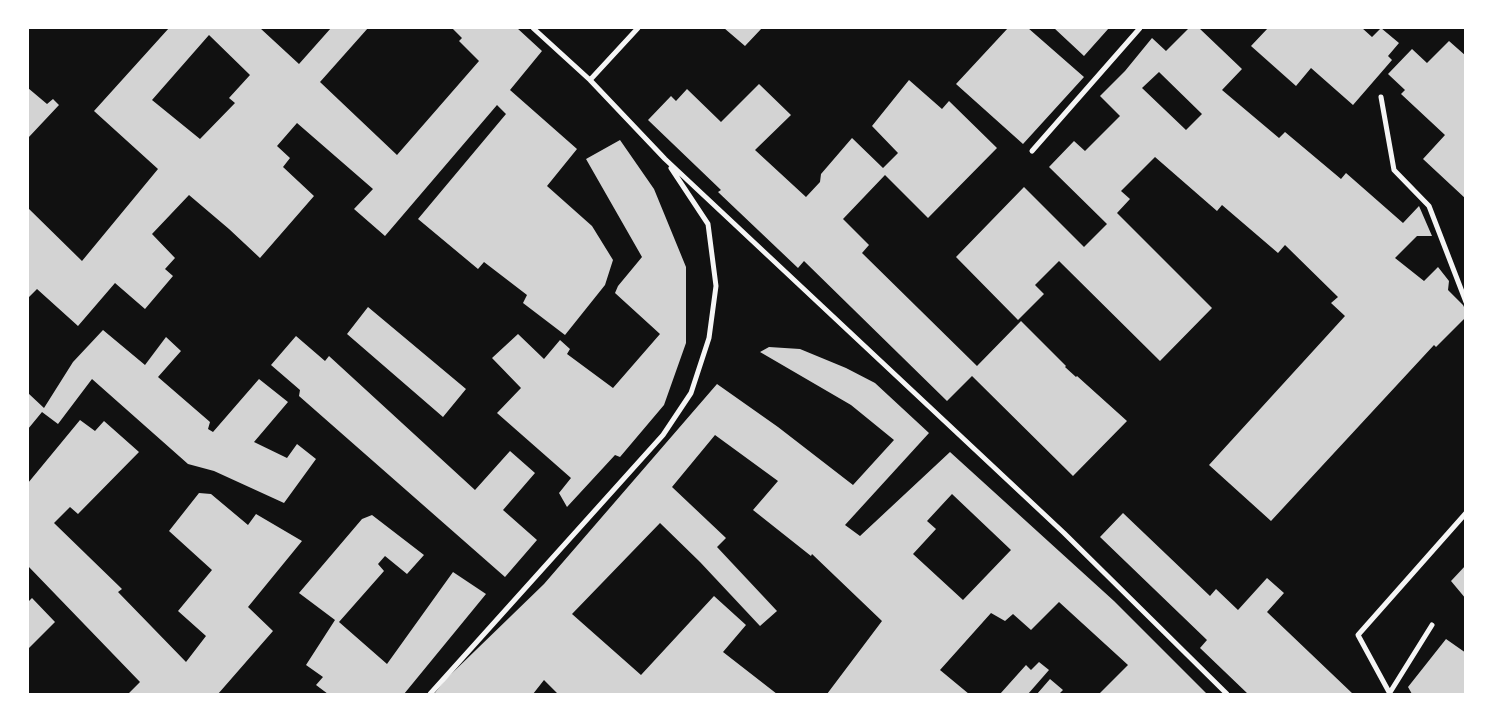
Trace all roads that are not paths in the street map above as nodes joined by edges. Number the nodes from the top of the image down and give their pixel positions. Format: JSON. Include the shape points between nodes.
{"nodes":[{"id":1,"x":533,"y":28,"type":"edge"},
{"id":2,"x":638,"y":28,"type":"edge"},
{"id":3,"x":1140,"y":28,"type":"edge"},
{"id":4,"x":590,"y":80,"type":"junction"},
{"id":5,"x":1381,"y":97,"type":"dead end"},
{"id":6,"x":1032,"y":151,"type":"dead end"},
{"id":7,"x":665,"y":159,"type":"junction"},
{"id":8,"x":1466,"y":302,"type":"edge"},
{"id":9,"x":1466,"y":513,"type":"edge"},
{"id":10,"x":1432,"y":625,"type":"dead end"},
{"id":11,"x":1389,"y":693,"type":"edge"},
{"id":12,"x":430,"y":694,"type":"edge"},
{"id":13,"x":1227,"y":694,"type":"edge"}],
"edges":[{"from":1,"to":4,"type":"street"},
{"from":2,"to":4,"type":"street"},
{"from":3,"to":6,"type":"street"},
{"from":4,"to":7,"type":"street"},
{"from":5,"to":8,"type":"street","via":[[1394,170],[1429,206]]},
{"from":7,"to":12,"type":"street","via":[[708,224],[716,286],[709,338],[691,393],[663,435]]},
{"from":7,"to":13,"type":"street","via":[[1064,534]]},
{"from":9,"to":11,"type":"street","via":[[1358,635]]},
{"from":10,"to":11,"type":"street"}]}
